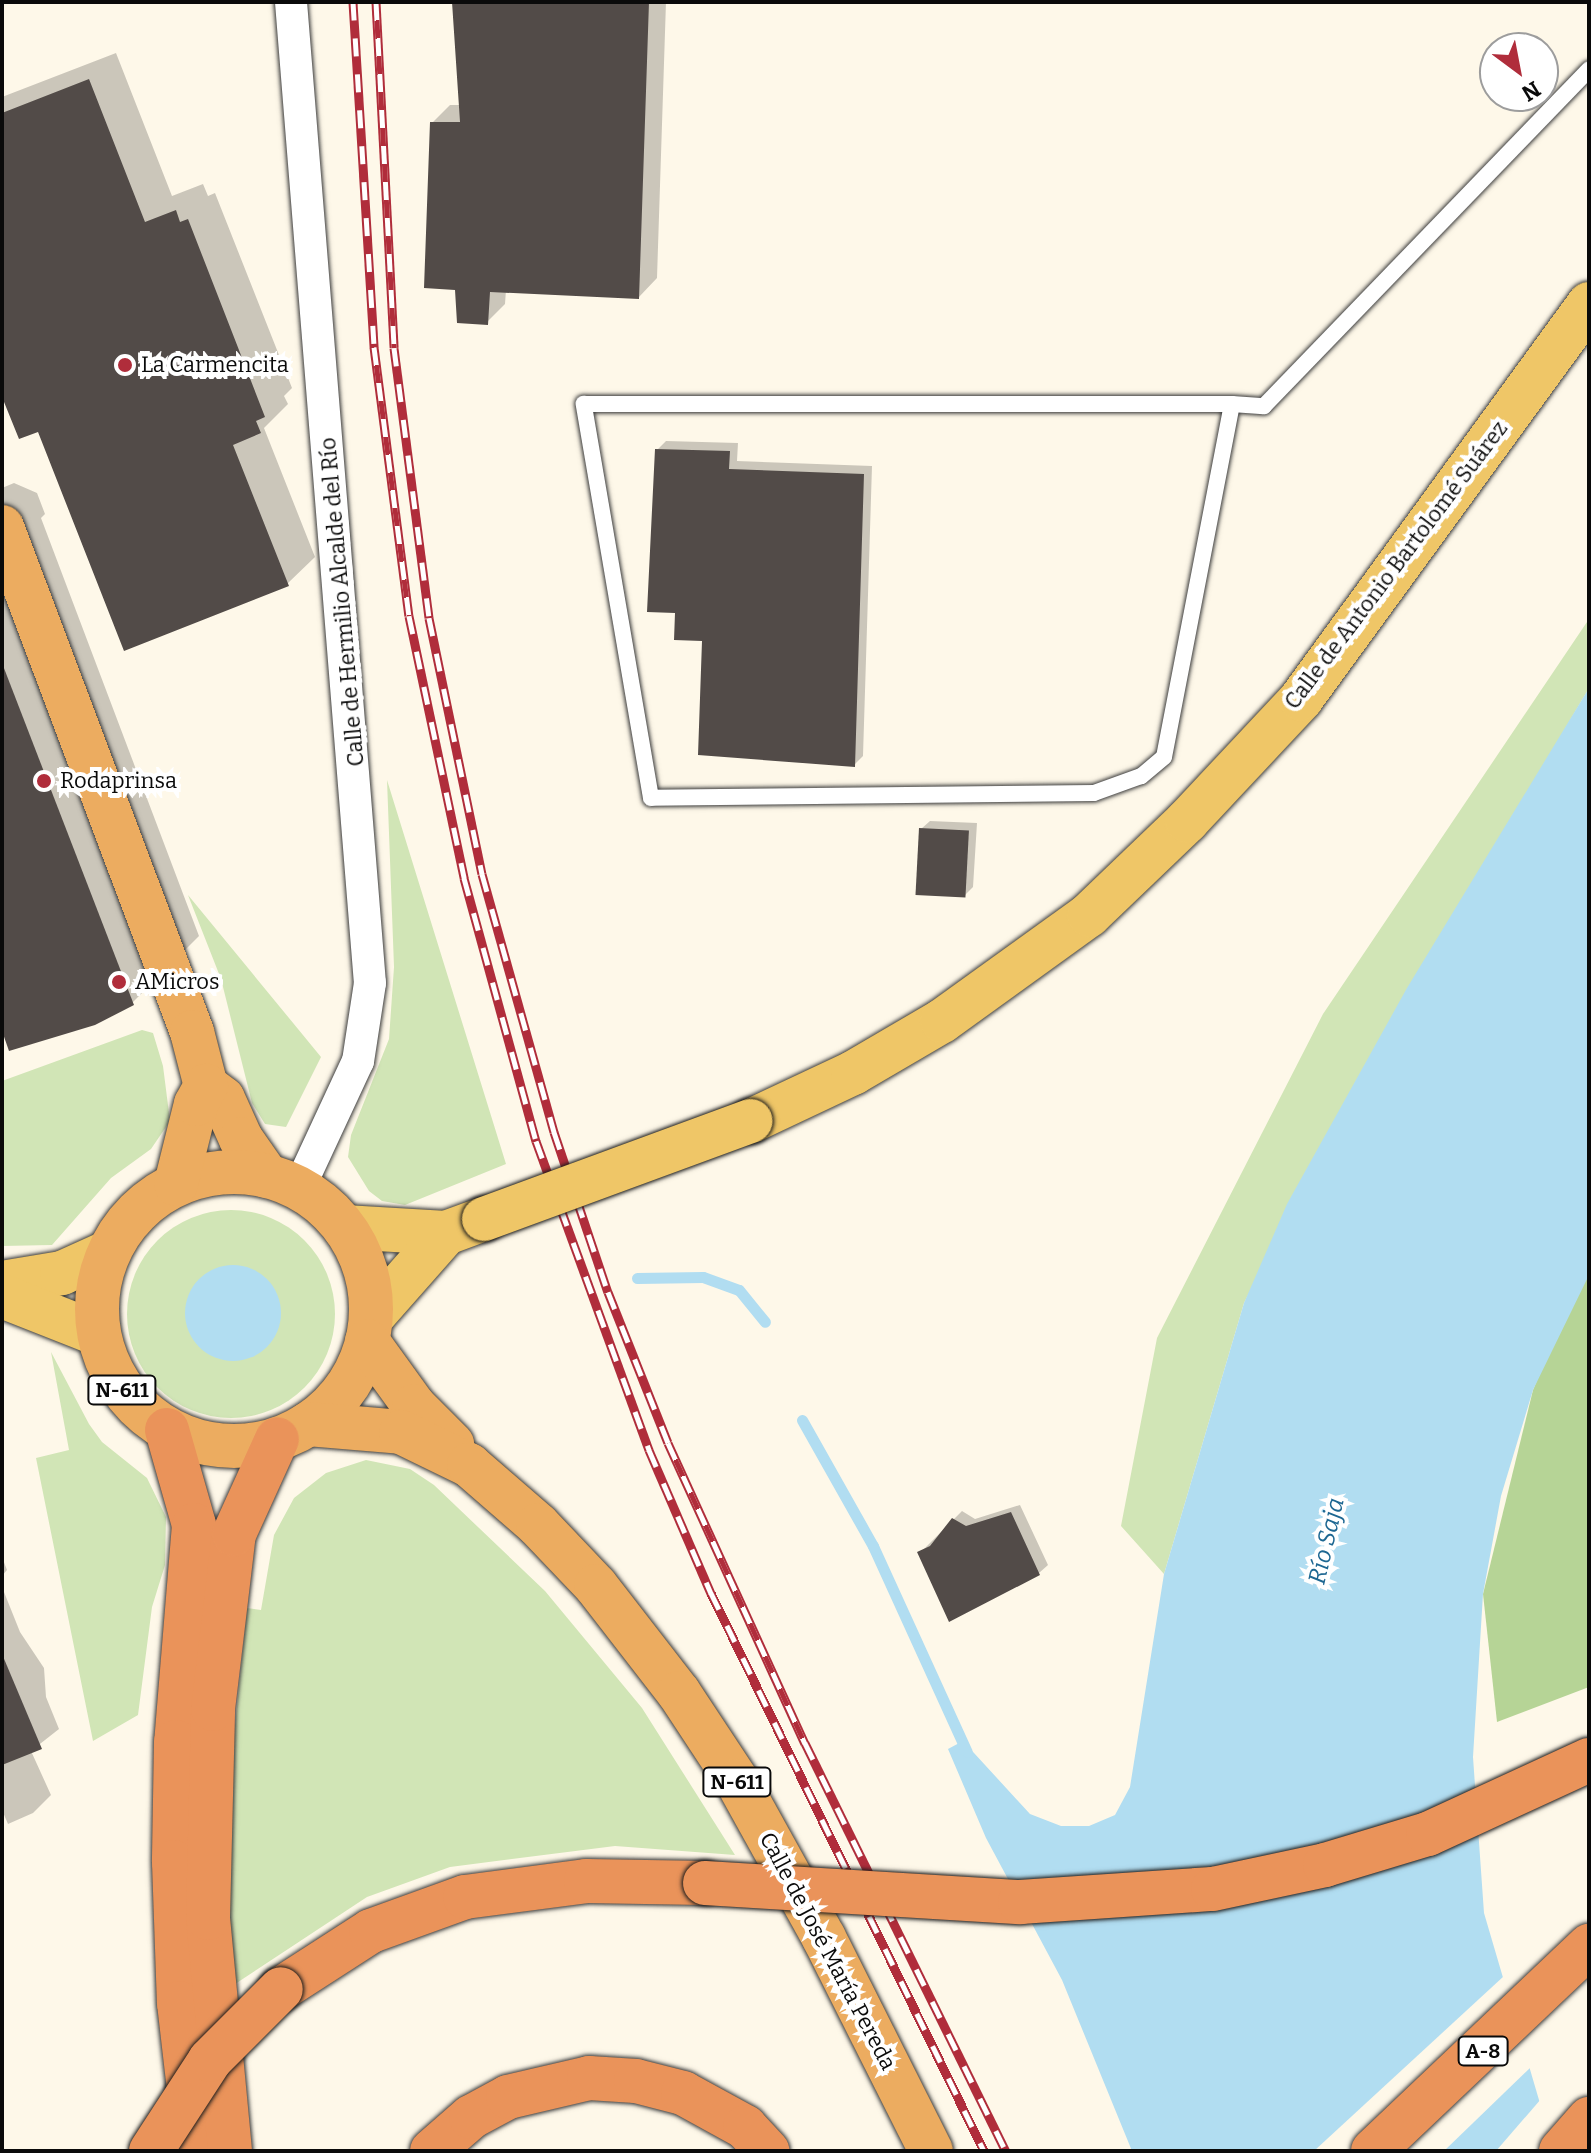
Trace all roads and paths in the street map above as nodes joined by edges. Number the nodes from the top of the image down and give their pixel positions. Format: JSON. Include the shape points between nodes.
{"nodes":[{"id":1,"x":291,"y":2,"type":"edge"},
{"id":2,"x":1589,"y":69,"type":"edge"},
{"id":3,"x":1589,"y":304,"type":"edge"},
{"id":4,"x":1232,"y":404,"type":"junction"},
{"id":5,"x":2,"y":527,"type":"edge"},
{"id":6,"x":206,"y":1086,"type":"junction"},
{"id":7,"x":283,"y":1182,"type":"junction"},
{"id":8,"x":176,"y":1184,"type":"junction"},
{"id":9,"x":465,"y":1226,"type":"junction"},
{"id":10,"x":344,"y":1227,"type":"junction"},
{"id":11,"x":109,"y":1252,"type":"junction"},
{"id":12,"x":2,"y":1283,"type":"edge"},
{"id":13,"x":2,"y":1296,"type":"edge"},
{"id":14,"x":369,"y":1330,"type":"junction"},
{"id":15,"x":98,"y":1334,"type":"junction"},
{"id":16,"x":167,"y":1430,"type":"junction"},
{"id":17,"x":292,"y":1432,"type":"junction"},
{"id":18,"x":469,"y":1465,"type":"junction"},
{"id":19,"x":1589,"y":1760,"type":"edge"},
{"id":20,"x":1589,"y":1946,"type":"edge"},
{"id":21,"x":1589,"y":2119,"type":"edge"},
{"id":22,"x":151,"y":2151,"type":"edge"},
{"id":23,"x":196,"y":2151,"type":"edge"},
{"id":24,"x":230,"y":2151,"type":"edge"},
{"id":25,"x":432,"y":2151,"type":"edge"},
{"id":26,"x":767,"y":2151,"type":"edge"},
{"id":27,"x":931,"y":2151,"type":"edge"},
{"id":28,"x":1373,"y":2151,"type":"edge"},
{"id":29,"x":1561,"y":2151,"type":"edge"}],
"edges":[{"from":1,"to":7,"type":"street","name":"Calle de Hermilio Alcalde del Río","via":[[370,983],[358,1061]]},
{"from":2,"to":4,"type":"lane","via":[[1264,406]]},
{"from":3,"to":9,"type":"main road","name":"Calle de Antonio Bartolomé Suárez","bridge":true,"via":[[1301,699],[1187,821],[1089,915],[942,1021],[853,1073],[751,1121]]},
{"from":4,"to":4,"type":"lane","via":[[584,404],[651,798],[1094,793],[1154,767],[1164,757]]},
{"from":5,"to":6,"type":"highway","number":"N-611","via":[[192,1032]]},
{"from":6,"to":7,"type":"highway","number":"N-611","via":[[223,1099],[241,1139]]},
{"from":6,"to":8,"type":"highway","via":[[196,1104]]},
{"from":7,"to":8,"type":"highway","number":"N-611","via":[[211,1174]]},
{"from":7,"to":10,"type":"highway","number":"N-611"},
{"from":8,"to":11,"type":"highway","number":"N-611","via":[[130,1220]]},
{"from":9,"to":10,"type":"main road","name":"Calle de Antonio Bartolomé Suárez"},
{"from":9,"to":14,"type":"main road","name":"Calle de Antonio Bartolomé Suárez"},
{"from":10,"to":14,"type":"highway","number":"N-611","via":[[364,1263]]},
{"from":11,"to":12,"type":"main road","via":[[62,1273]]},
{"from":11,"to":15,"type":"highway","number":"N-611","via":[[97,1293]]},
{"from":13,"to":15,"type":"main road"},
{"from":14,"to":17,"type":"highway","via":[[341,1395]]},
{"from":14,"to":18,"type":"highway","name":"Calle de José María Pereda","number":"N-611","via":[[414,1406]]},
{"from":15,"to":16,"type":"highway","number":"N-611","via":[[122,1390]]},
{"from":16,"to":17,"type":"highway","number":"N-611","via":[[221,1446]]},
{"from":16,"to":23,"type":"highway","via":[[194,1525],[176,1742],[174,1862],[179,2003]]},
{"from":17,"to":18,"type":"highway","name":"Calle de José María Pereda","number":"N-611","via":[[401,1432]]},
{"from":17,"to":24,"type":"highway","via":[[234,1534],[211,1735],[208,1918]]},
{"from":18,"to":27,"type":"highway","name":"Calle de José María Pereda","number":"N-611","via":[[538,1525],[596,1586],[705,1731],[824,1938]]},
{"from":19,"to":22,"type":"highway","bridge":true,"via":[[1428,1834],[1325,1865],[1213,1889],[1020,1902],[586,1881],[465,1897],[371,1931],[281,1989],[210,2060]]},
{"from":20,"to":28,"type":"highway","number":"A-8"},
{"from":21,"to":29,"type":"highway"},
{"from":25,"to":26,"type":"highway","via":[[471,2117],[508,2097],[589,2078],[636,2081],[683,2093],[745,2127]]}]}
